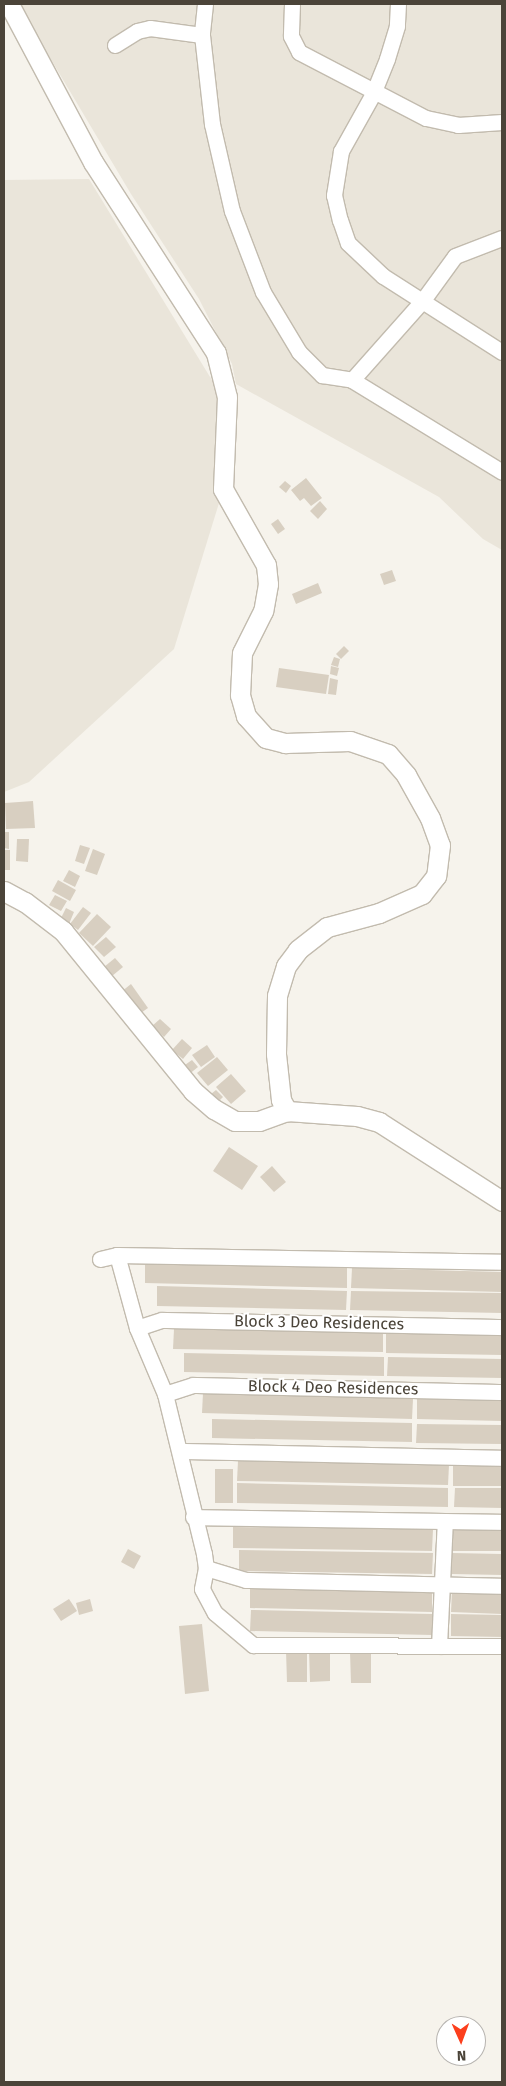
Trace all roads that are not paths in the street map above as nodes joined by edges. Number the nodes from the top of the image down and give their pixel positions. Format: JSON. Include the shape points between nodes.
{"nodes":[{"id":1,"x":9,"y":4,"type":"edge"},
{"id":2,"x":205,"y":4,"type":"edge"},
{"id":3,"x":292,"y":4,"type":"edge"},
{"id":4,"x":398,"y":4,"type":"edge"},
{"id":5,"x":202,"y":35,"type":"junction"},
{"id":6,"x":115,"y":45,"type":"dead end"},
{"id":7,"x":374,"y":92,"type":"junction"},
{"id":8,"x":502,"y":122,"type":"edge"},
{"id":9,"x":502,"y":238,"type":"edge"},
{"id":10,"x":423,"y":300,"type":"junction"},
{"id":11,"x":502,"y":352,"type":"edge"},
{"id":12,"x":352,"y":380,"type":"junction"},
{"id":13,"x":502,"y":472,"type":"edge"},
{"id":14,"x":4,"y":891,"type":"edge"},
{"id":15,"x":287,"y":1111,"type":"junction"},
{"id":16,"x":502,"y":1200,"type":"edge"},
{"id":17,"x":117,"y":1255,"type":"junction"},
{"id":18,"x":100,"y":1259,"type":"dead end"},
{"id":19,"x":502,"y":1262,"type":"edge"},
{"id":20,"x":502,"y":1327,"type":"edge"},
{"id":21,"x":137,"y":1328,"type":"junction"},
{"id":22,"x":502,"y":1392,"type":"edge"},
{"id":23,"x":164,"y":1394,"type":"junction"},
{"id":24,"x":181,"y":1451,"type":"junction"},
{"id":25,"x":502,"y":1458,"type":"edge"},
{"id":26,"x":193,"y":1517,"type":"junction"},
{"id":27,"x":445,"y":1521,"type":"junction"},
{"id":28,"x":502,"y":1522,"type":"edge"},
{"id":29,"x":206,"y":1568,"type":"junction"},
{"id":30,"x":443,"y":1584,"type":"junction"},
{"id":31,"x":502,"y":1586,"type":"edge"},
{"id":32,"x":440,"y":1646,"type":"junction"},
{"id":33,"x":502,"y":1646,"type":"edge"}],
"edges":[{"from":1,"to":15,"type":"street","via":[[93,162],[216,353],[227,397],[223,489],[266,565],[268,584],[263,611],[242,654],[240,695],[246,716],[266,738],[285,743],[350,741],[388,754],[406,775],[430,818],[440,845],[436,876],[422,894],[379,913],[326,927],[298,950],[286,966],[277,996],[276,1054],[281,1100]]},
{"from":2,"to":5,"type":"street"},
{"from":3,"to":7,"type":"street","via":[[291,36],[299,52]]},
{"from":4,"to":7,"type":"street","via":[[397,26]]},
{"from":5,"to":6,"type":"street","via":[[150,28]]},
{"from":5,"to":12,"type":"street","via":[[212,124],[232,211],[263,292],[299,352],[322,375]]},
{"from":7,"to":8,"type":"street","via":[[426,118],[458,125]]},
{"from":7,"to":10,"type":"street","via":[[341,152],[334,195],[348,243],[382,276]]},
{"from":9,"to":10,"type":"street","via":[[455,256]]},
{"from":10,"to":11,"type":"street"},
{"from":10,"to":12,"type":"street"},
{"from":12,"to":13,"type":"street"},
{"from":14,"to":15,"type":"street","via":[[25,902],[63,931],[194,1091],[214,1110],[235,1121],[258,1121]]},
{"from":15,"to":16,"type":"street","via":[[357,1116],[378,1122]]},
{"from":17,"to":18,"type":"street"},
{"from":17,"to":19,"type":"street"},
{"from":17,"to":21,"type":"street"},
{"from":20,"to":21,"type":"street","name":"Block 3 Deo Residences","via":[[162,1320]]},
{"from":21,"to":23,"type":"street"},
{"from":22,"to":23,"type":"street","name":"Block 4 Deo Residences","via":[[193,1385]]},
{"from":23,"to":24,"type":"street"},
{"from":24,"to":25,"type":"street"},
{"from":24,"to":26,"type":"street"},
{"from":26,"to":27,"type":"street"},
{"from":26,"to":29,"type":"street"},
{"from":27,"to":28,"type":"street"},
{"from":27,"to":30,"type":"street"},
{"from":29,"to":30,"type":"street","via":[[246,1580]]},
{"from":29,"to":32,"type":"street","via":[[202,1589],[215,1613],[253,1645]]},
{"from":30,"to":31,"type":"street"},
{"from":30,"to":32,"type":"street"},
{"from":32,"to":33,"type":"street"}]}
